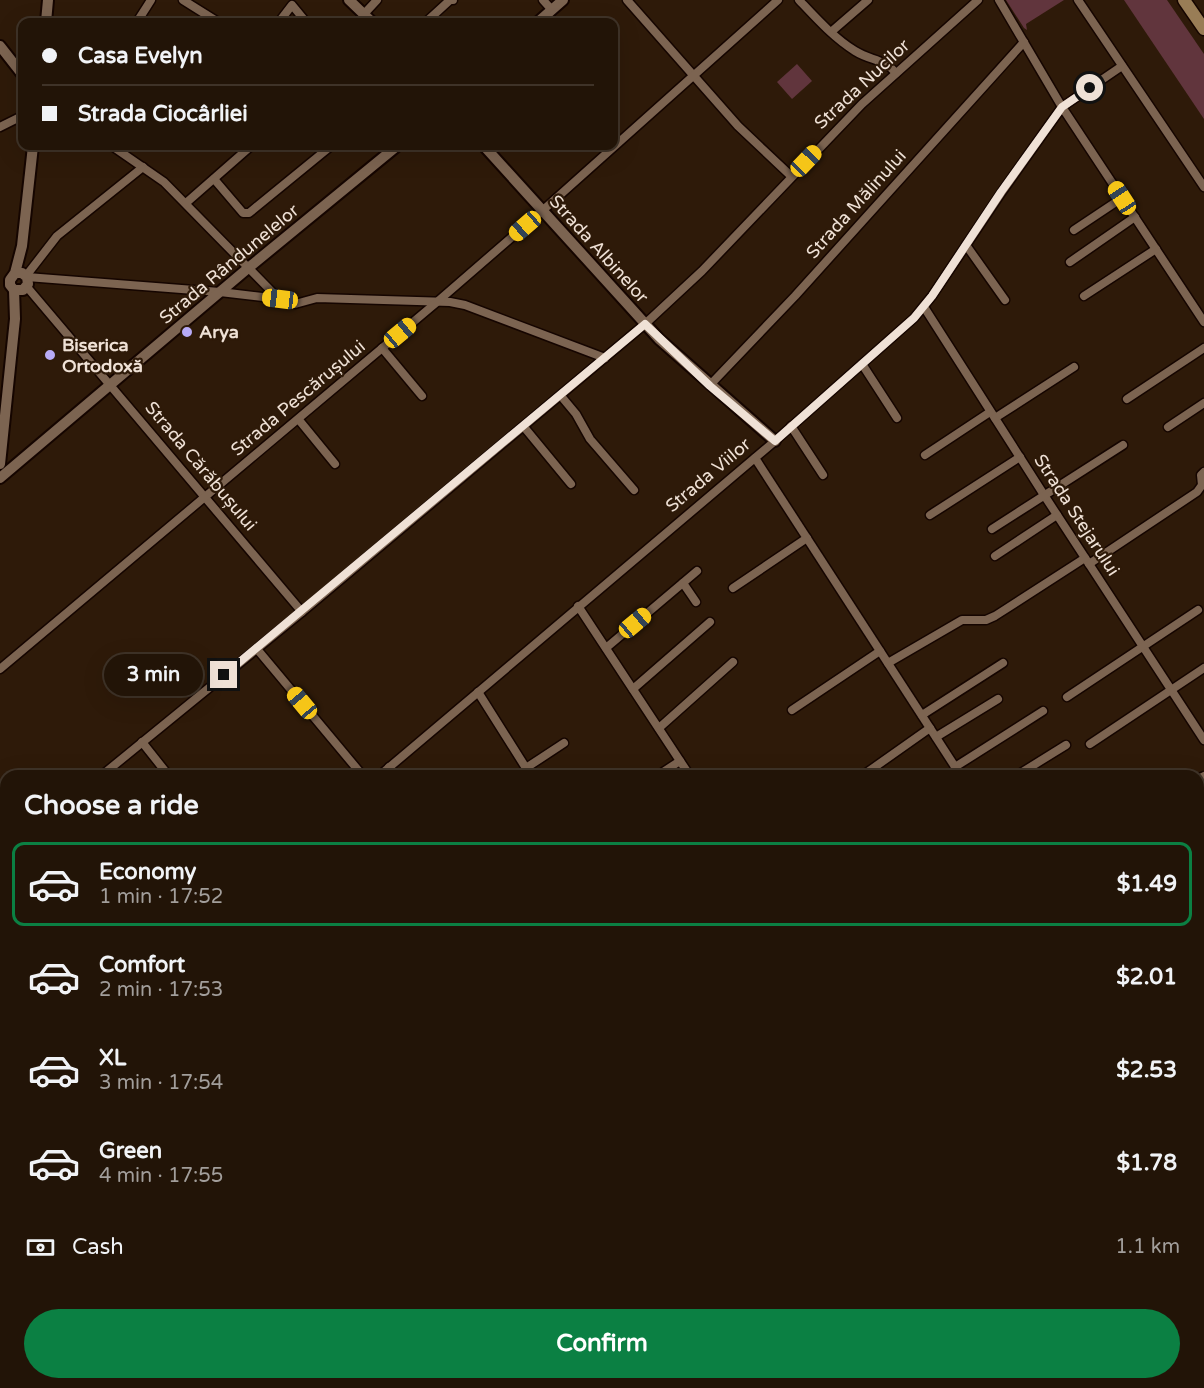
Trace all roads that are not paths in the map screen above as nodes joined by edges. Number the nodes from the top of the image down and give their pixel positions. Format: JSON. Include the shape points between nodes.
{"nodes":[{"id":1,"x":48,"y":0,"type":"edge"},
{"id":2,"x":151,"y":0,"type":"edge"},
{"id":3,"x":183,"y":0,"type":"edge"},
{"id":4,"x":349,"y":0,"type":"edge"},
{"id":5,"x":377,"y":0,"type":"edge"},
{"id":6,"x":453,"y":0,"type":"edge"},
{"id":7,"x":543,"y":0,"type":"edge"},
{"id":8,"x":563,"y":0,"type":"edge"},
{"id":9,"x":627,"y":0,"type":"edge"},
{"id":10,"x":778,"y":0,"type":"edge"},
{"id":11,"x":799,"y":0,"type":"edge"},
{"id":12,"x":868,"y":0,"type":"edge"},
{"id":13,"x":978,"y":0,"type":"edge"},
{"id":14,"x":999,"y":0,"type":"edge"},
{"id":15,"x":1078,"y":0,"type":"edge"},
{"id":16,"x":1184,"y":0,"type":"edge"},
{"id":17,"x":552,"y":10,"type":"junction"},
{"id":18,"x":46,"y":18,"type":"edge"},
{"id":19,"x":140,"y":18,"type":"edge"},
{"id":20,"x":212,"y":18,"type":"edge"},
{"id":21,"x":282,"y":18,"type":"edge"},
{"id":22,"x":303,"y":18,"type":"edge"},
{"id":23,"x":368,"y":18,"type":"edge"},
{"id":24,"x":430,"y":18,"type":"edge"},
{"id":25,"x":543,"y":18,"type":"edge"},
{"id":26,"x":1204,"y":29,"type":"edge"},
{"id":27,"x":831,"y":32,"type":"junction"},
{"id":28,"x":1023,"y":42,"type":"junction"},
{"id":29,"x":0,"y":46,"type":"edge"},
{"id":30,"x":18,"y":65,"type":"edge"},
{"id":31,"x":1122,"y":66,"type":"junction"},
{"id":32,"x":896,"y":73,"type":"junction"},
{"id":33,"x":693,"y":75,"type":"junction"},
{"id":34,"x":1062,"y":107,"type":"junction"},
{"id":35,"x":18,"y":118,"type":"edge"},
{"id":36,"x":0,"y":127,"type":"edge"},
{"id":37,"x":618,"y":143,"type":"edge"},
{"id":38,"x":33,"y":150,"type":"edge"},
{"id":39,"x":118,"y":150,"type":"edge"},
{"id":40,"x":238,"y":150,"type":"edge"},
{"id":41,"x":246,"y":150,"type":"edge"},
{"id":42,"x":326,"y":150,"type":"edge"},
{"id":43,"x":392,"y":150,"type":"edge"},
{"id":44,"x":488,"y":150,"type":"edge"},
{"id":45,"x":610,"y":150,"type":"edge"},
{"id":46,"x":242,"y":154,"type":"junction"},
{"id":47,"x":143,"y":166,"type":"junction"},
{"id":48,"x":791,"y":176,"type":"junction"},
{"id":49,"x":214,"y":179,"type":"junction"},
{"id":50,"x":1204,"y":188,"type":"edge"},
{"id":51,"x":1122,"y":198,"type":"junction"},
{"id":52,"x":186,"y":203,"type":"junction"},
{"id":53,"x":542,"y":211,"type":"junction"},
{"id":54,"x":1135,"y":218,"type":"junction"},
{"id":55,"x":1074,"y":230,"type":"dead end"},
{"id":56,"x":966,"y":245,"type":"junction"},
{"id":57,"x":1156,"y":249,"type":"junction"},
{"id":58,"x":1070,"y":262,"type":"dead end"},
{"id":59,"x":247,"y":269,"type":"junction"},
{"id":60,"x":22,"y":281,"type":"junction"},
{"id":61,"x":220,"y":292,"type":"junction"},
{"id":62,"x":1084,"y":296,"type":"dead end"},
{"id":63,"x":280,"y":299,"type":"junction"},
{"id":64,"x":1005,"y":300,"type":"dead end"},
{"id":65,"x":437,"y":302,"type":"junction"},
{"id":66,"x":924,"y":307,"type":"junction"},
{"id":67,"x":1204,"y":322,"type":"edge"},
{"id":68,"x":645,"y":324,"type":"junction"},
{"id":69,"x":382,"y":348,"type":"junction"},
{"id":70,"x":1204,"y":348,"type":"edge"},
{"id":71,"x":605,"y":358,"type":"junction"},
{"id":72,"x":5,"y":364,"type":"edge"},
{"id":73,"x":862,"y":364,"type":"junction"},
{"id":74,"x":1074,"y":368,"type":"dead end"},
{"id":75,"x":111,"y":385,"type":"junction"},
{"id":76,"x":710,"y":386,"type":"junction"},
{"id":77,"x":422,"y":396,"type":"dead end"},
{"id":78,"x":561,"y":396,"type":"junction"},
{"id":79,"x":1127,"y":399,"type":"dead end"},
{"id":80,"x":1204,"y":403,"type":"edge"},
{"id":81,"x":992,"y":415,"type":"junction"},
{"id":82,"x":897,"y":418,"type":"dead end"},
{"id":83,"x":299,"y":420,"type":"junction"},
{"id":84,"x":791,"y":426,"type":"junction"},
{"id":85,"x":524,"y":427,"type":"junction"},
{"id":86,"x":1168,"y":427,"type":"dead end"},
{"id":87,"x":775,"y":441,"type":"junction"},
{"id":88,"x":4,"y":443,"type":"junction"},
{"id":89,"x":1123,"y":445,"type":"dead end"},
{"id":90,"x":28,"y":455,"type":"junction"},
{"id":91,"x":925,"y":455,"type":"dead end"},
{"id":92,"x":1020,"y":457,"type":"junction"},
{"id":93,"x":754,"y":458,"type":"junction"},
{"id":94,"x":0,"y":464,"type":"edge"},
{"id":95,"x":335,"y":464,"type":"dead end"},
{"id":96,"x":1204,"y":472,"type":"edge"},
{"id":97,"x":823,"y":475,"type":"dead end"},
{"id":98,"x":0,"y":478,"type":"edge"},
{"id":99,"x":571,"y":484,"type":"dead end"},
{"id":100,"x":634,"y":490,"type":"dead end"},
{"id":101,"x":1044,"y":495,"type":"junction"},
{"id":102,"x":206,"y":497,"type":"junction"},
{"id":103,"x":930,"y":515,"type":"dead end"},
{"id":104,"x":1057,"y":515,"type":"junction"},
{"id":105,"x":992,"y":529,"type":"dead end"},
{"id":106,"x":807,"y":538,"type":"junction"},
{"id":107,"x":995,"y":556,"type":"dead end"},
{"id":108,"x":1087,"y":561,"type":"junction"},
{"id":109,"x":697,"y":571,"type":"dead end"},
{"id":110,"x":683,"y":583,"type":"junction"},
{"id":111,"x":734,"y":588,"type":"dead end"},
{"id":112,"x":696,"y":602,"type":"dead end"},
{"id":113,"x":578,"y":606,"type":"junction"},
{"id":114,"x":1198,"y":610,"type":"dead end"},
{"id":115,"x":302,"y":612,"type":"junction"},
{"id":116,"x":710,"y":622,"type":"dead end"},
{"id":117,"x":1143,"y":646,"type":"junction"},
{"id":118,"x":606,"y":648,"type":"junction"},
{"id":119,"x":257,"y":649,"type":"junction"},
{"id":120,"x":880,"y":651,"type":"junction"},
{"id":121,"x":733,"y":662,"type":"dead end"},
{"id":122,"x":888,"y":663,"type":"junction"},
{"id":123,"x":1003,"y":663,"type":"dead end"},
{"id":124,"x":1204,"y":668,"type":"edge"},
{"id":125,"x":0,"y":669,"type":"edge"},
{"id":126,"x":633,"y":689,"type":"junction"},
{"id":127,"x":1171,"y":689,"type":"junction"},
{"id":128,"x":478,"y":692,"type":"junction"},
{"id":129,"x":1067,"y":697,"type":"dead end"},
{"id":130,"x":998,"y":699,"type":"dead end"},
{"id":131,"x":792,"y":710,"type":"dead end"},
{"id":132,"x":1043,"y":711,"type":"dead end"},
{"id":133,"x":922,"y":715,"type":"junction"},
{"id":134,"x":658,"y":728,"type":"junction"},
{"id":135,"x":930,"y":728,"type":"junction"},
{"id":136,"x":936,"y":737,"type":"junction"},
{"id":137,"x":1204,"y":740,"type":"edge"},
{"id":138,"x":142,"y":742,"type":"junction"},
{"id":139,"x":564,"y":743,"type":"dead end"},
{"id":140,"x":1090,"y":744,"type":"dead end"},
{"id":141,"x":1066,"y":745,"type":"dead end"},
{"id":142,"x":680,"y":761,"type":"junction"},
{"id":143,"x":389,"y":767,"type":"junction"},
{"id":144,"x":955,"y":767,"type":"junction"},
{"id":145,"x":108,"y":770,"type":"edge"},
{"id":146,"x":163,"y":770,"type":"edge"},
{"id":147,"x":358,"y":770,"type":"edge"},
{"id":148,"x":386,"y":770,"type":"edge"},
{"id":149,"x":391,"y":770,"type":"edge"},
{"id":150,"x":528,"y":770,"type":"edge"},
{"id":151,"x":531,"y":770,"type":"edge"},
{"id":152,"x":666,"y":770,"type":"edge"},
{"id":153,"x":686,"y":770,"type":"edge"},
{"id":154,"x":870,"y":770,"type":"edge"},
{"id":155,"x":957,"y":770,"type":"edge"},
{"id":156,"x":1026,"y":770,"type":"edge"}],
"edges":[{"from":1,"to":18,"type":"street"},
{"from":2,"to":19,"type":"street"},
{"from":3,"to":20,"type":"street"},
{"from":4,"to":23,"type":"street"},
{"from":5,"to":23,"type":"street"},
{"from":6,"to":24,"type":"street"},
{"from":7,"to":17,"type":"street"},
{"from":8,"to":17,"type":"street"},
{"from":9,"to":33,"type":"street"},
{"from":10,"to":33,"type":"street","name":"Strada Pescărușului"},
{"from":11,"to":27,"type":"street"},
{"from":12,"to":27,"type":"street"},
{"from":13,"to":32,"type":"street","name":"Strada Nucilor"},
{"from":14,"to":28,"type":"street"},
{"from":15,"to":31,"type":"street"},
{"from":16,"to":26,"type":"main road"},
{"from":17,"to":25,"type":"street"},
{"from":21,"to":22,"type":"street","via":[[292,5]]},
{"from":27,"to":32,"type":"street","via":[[857,52],[888,64]]},
{"from":28,"to":34,"type":"street"},
{"from":28,"to":76,"type":"street","name":"Strada Mălinului"},
{"from":29,"to":30,"type":"street"},
{"from":31,"to":34,"type":"street","name":"Strada Viilor"},
{"from":31,"to":50,"type":"street"},
{"from":32,"to":48,"type":"street","name":"Strada Nucilor"},
{"from":33,"to":37,"type":"street","name":"Strada Pescărușului"},
{"from":33,"to":48,"type":"street","via":[[738,126]]},
{"from":34,"to":51,"type":"street"},
{"from":34,"to":56,"type":"street","name":"Strada Viilor"},
{"from":35,"to":36,"type":"street"},
{"from":38,"to":60,"type":"street"},
{"from":39,"to":47,"type":"street"},
{"from":40,"to":46,"type":"street"},
{"from":41,"to":46,"type":"street"},
{"from":42,"to":49,"type":"street","via":[[246,214]]},
{"from":43,"to":59,"type":"street","name":"Strada Rândunelelor"},
{"from":44,"to":53,"type":"street","name":"Strada Albinelor"},
{"from":45,"to":53,"type":"street","name":"Strada Pescărușului"},
{"from":46,"to":49,"type":"street"},
{"from":47,"to":52,"type":"street"},
{"from":47,"to":60,"type":"street","via":[[57,236]]},
{"from":48,"to":68,"type":"street","name":"Strada Nucilor","via":[[702,271]]},
{"from":49,"to":52,"type":"street"},
{"from":51,"to":54,"type":"street"},
{"from":51,"to":55,"type":"street"},
{"from":52,"to":59,"type":"street"},
{"from":53,"to":65,"type":"street","name":"Strada Pescărușului"},
{"from":53,"to":68,"type":"street","name":"Strada Albinelor"},
{"from":54,"to":57,"type":"street"},
{"from":54,"to":58,"type":"street"},
{"from":56,"to":64,"type":"street"},
{"from":56,"to":66,"type":"street","name":"Strada Viilor"},
{"from":57,"to":62,"type":"street"},
{"from":57,"to":67,"type":"street"},
{"from":59,"to":61,"type":"street","name":"Strada Rândunelelor"},
{"from":59,"to":63,"type":"street"},
{"from":60,"to":61,"type":"street"},
{"from":60,"to":72,"type":"street"},
{"from":60,"to":75,"type":"street","name":"Strada Cărăbușului"},
{"from":61,"to":63,"type":"street"},
{"from":61,"to":75,"type":"street","name":"Strada Rândunelelor"},
{"from":63,"to":65,"type":"street","via":[[295,304],[317,298]]},
{"from":65,"to":69,"type":"street","name":"Strada Pescărușului"},
{"from":65,"to":71,"type":"street","via":[[465,305]]},
{"from":66,"to":73,"type":"street","name":"Strada Viilor"},
{"from":66,"to":81,"type":"street","name":"Strada Stejarului"},
{"from":68,"to":71,"type":"street","name":"Strada Nucilor"},
{"from":68,"to":76,"type":"street","name":"Strada Albinelor"},
{"from":69,"to":77,"type":"street"},
{"from":69,"to":83,"type":"street","name":"Strada Pescărușului"},
{"from":70,"to":79,"type":"street"},
{"from":71,"to":78,"type":"street","name":"Strada Nucilor"},
{"from":72,"to":88,"type":"street"},
{"from":73,"to":82,"type":"street"},
{"from":73,"to":84,"type":"street","name":"Strada Viilor"},
{"from":74,"to":81,"type":"street"},
{"from":75,"to":90,"type":"street","name":"Strada Rândunelelor"},
{"from":75,"to":102,"type":"street","name":"Strada Cărăbușului"},
{"from":76,"to":87,"type":"street","name":"Strada Albinelor"},
{"from":78,"to":85,"type":"street","name":"Strada Nucilor"},
{"from":78,"to":100,"type":"street","via":[[590,439]]},
{"from":80,"to":86,"type":"street"},
{"from":81,"to":91,"type":"street"},
{"from":81,"to":92,"type":"street","name":"Strada Stejarului"},
{"from":83,"to":95,"type":"street"},
{"from":83,"to":102,"type":"street","name":"Strada Pescărușului"},
{"from":84,"to":87,"type":"street","name":"Strada Viilor"},
{"from":84,"to":97,"type":"street"},
{"from":85,"to":99,"type":"street"},
{"from":85,"to":115,"type":"street","name":"Strada Nucilor"},
{"from":87,"to":93,"type":"street","name":"Strada Viilor"},
{"from":88,"to":90,"type":"street","via":[[17,455]]},
{"from":88,"to":94,"type":"street"},
{"from":89,"to":101,"type":"street"},
{"from":90,"to":98,"type":"street","name":"Strada Rândunelelor"},
{"from":92,"to":101,"type":"street","name":"Strada Stejarului"},
{"from":92,"to":103,"type":"street"},
{"from":93,"to":106,"type":"street"},
{"from":93,"to":113,"type":"street","name":"Strada Viilor"},
{"from":96,"to":108,"type":"street","via":[[1197,492]]},
{"from":101,"to":104,"type":"street","name":"Strada Stejarului"},
{"from":101,"to":105,"type":"street"},
{"from":102,"to":115,"type":"street","name":"Strada Cărăbușului"},
{"from":102,"to":125,"type":"street","name":"Strada Pescărușului"},
{"from":104,"to":107,"type":"street"},
{"from":104,"to":108,"type":"street","name":"Strada Stejarului"},
{"from":106,"to":111,"type":"street"},
{"from":106,"to":120,"type":"street"},
{"from":108,"to":117,"type":"street","name":"Strada Stejarului"},
{"from":108,"to":122,"type":"street","via":[[995,616],[962,620]]},
{"from":109,"to":110,"type":"street"},
{"from":110,"to":112,"type":"street"},
{"from":110,"to":118,"type":"street"},
{"from":113,"to":118,"type":"street"},
{"from":113,"to":128,"type":"street","name":"Strada Viilor"},
{"from":114,"to":117,"type":"street"},
{"from":115,"to":119,"type":"street","name":"Strada Nucilor"},
{"from":116,"to":126,"type":"street"},
{"from":117,"to":127,"type":"street","name":"Strada Stejarului"},
{"from":117,"to":129,"type":"street"},
{"from":118,"to":126,"type":"street"},
{"from":119,"to":138,"type":"street","name":"Strada Nucilor"},
{"from":119,"to":147,"type":"street"},
{"from":120,"to":122,"type":"street"},
{"from":120,"to":131,"type":"street"},
{"from":121,"to":134,"type":"street"},
{"from":122,"to":133,"type":"street"},
{"from":123,"to":133,"type":"street"},
{"from":124,"to":127,"type":"street"},
{"from":126,"to":134,"type":"street"},
{"from":127,"to":137,"type":"street","name":"Strada Stejarului"},
{"from":127,"to":140,"type":"street"},
{"from":128,"to":143,"type":"street","name":"Strada Viilor"},
{"from":128,"to":150,"type":"street"},
{"from":130,"to":136,"type":"street"},
{"from":132,"to":144,"type":"street"},
{"from":133,"to":135,"type":"street"},
{"from":134,"to":142,"type":"street"},
{"from":135,"to":136,"type":"street"},
{"from":135,"to":154,"type":"street"},
{"from":136,"to":144,"type":"street"},
{"from":138,"to":145,"type":"street","name":"Strada Nucilor"},
{"from":138,"to":146,"type":"street"},
{"from":139,"to":151,"type":"street"},
{"from":141,"to":156,"type":"street"},
{"from":142,"to":152,"type":"street"},
{"from":142,"to":153,"type":"street"},
{"from":143,"to":148,"type":"street","name":"Strada Viilor"},
{"from":143,"to":149,"type":"street"},
{"from":144,"to":155,"type":"street"}]}
